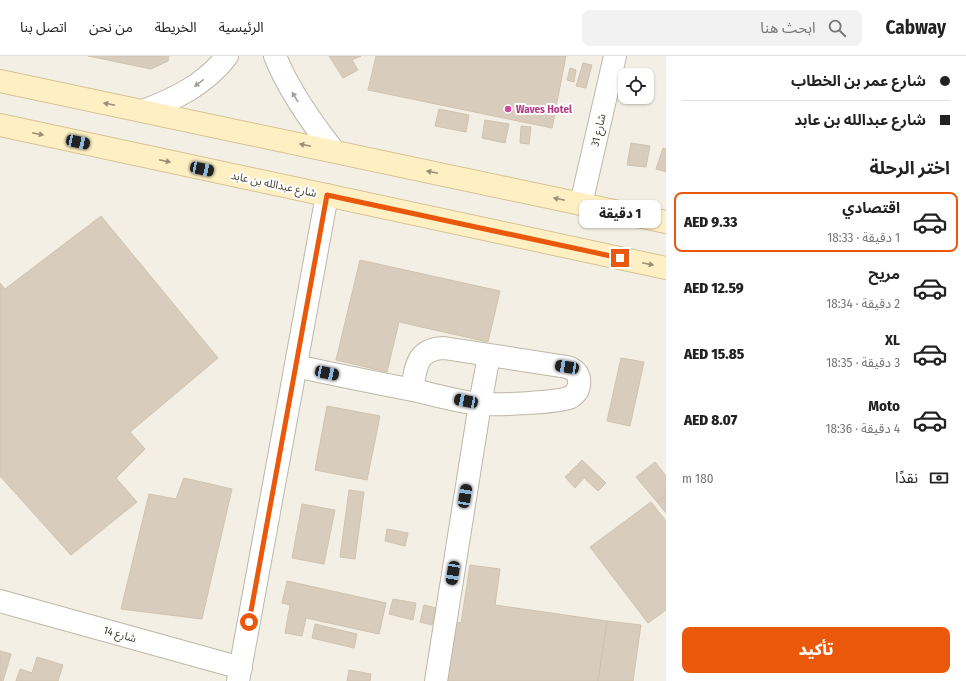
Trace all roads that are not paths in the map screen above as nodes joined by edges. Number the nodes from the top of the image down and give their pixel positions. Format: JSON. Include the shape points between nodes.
{"nodes":[{"id":1,"x":227,"y":56,"type":"edge"},
{"id":2,"x":275,"y":56,"type":"edge"},
{"id":3,"x":615,"y":56,"type":"edge"},
{"id":4,"x":0,"y":81,"type":"edge"},
{"id":5,"x":143,"y":111,"type":"junction"},
{"id":6,"x":0,"y":126,"type":"edge"},
{"id":7,"x":334,"y":151,"type":"junction"},
{"id":8,"x":327,"y":195,"type":"junction"},
{"id":9,"x":581,"y":204,"type":"junction"},
{"id":10,"x":666,"y":222,"type":"edge"},
{"id":11,"x":666,"y":268,"type":"edge"},
{"id":12,"x":489,"y":355,"type":"junction"},
{"id":13,"x":296,"y":366,"type":"junction"},
{"id":14,"x":412,"y":390,"type":"junction"},
{"id":15,"x":480,"y":404,"type":"junction"},
{"id":16,"x":0,"y":601,"type":"edge"},
{"id":17,"x":239,"y":674,"type":"edge"},
{"id":18,"x":436,"y":681,"type":"edge"}],
"edges":[{"from":1,"to":5,"type":"street","one_way":true,"via":[[200,82],[173,100]]},
{"from":7,"to":2,"type":"street","one_way":true,"via":[[295,97]]},
{"from":3,"to":9,"type":"street","name":"شارع 31"},
{"from":5,"to":4,"type":"main road","one_way":true},
{"from":7,"to":5,"type":"main road","one_way":true},
{"from":6,"to":8,"type":"main road","name":"شارع عبدالله بن عابد","one_way":true},
{"from":9,"to":7,"type":"main road","one_way":true},
{"from":8,"to":11,"type":"main road","name":"شارع عبدالله بن عابد","one_way":true},
{"from":8,"to":13,"type":"street"},
{"from":9,"to":10,"type":"main road"},
{"from":12,"to":14,"type":"street","via":[[444,348],[427,351],[416,365]]},
{"from":12,"to":15,"type":"street"},
{"from":12,"to":15,"type":"street","via":[[567,367],[574,370],[579,377],[580,385],[577,392],[563,399]]},
{"from":13,"to":14,"type":"street"},
{"from":13,"to":17,"type":"street"},
{"from":14,"to":15,"type":"street"},
{"from":15,"to":18,"type":"street"},
{"from":16,"to":17,"type":"street","name":"شارع 14"}]}
